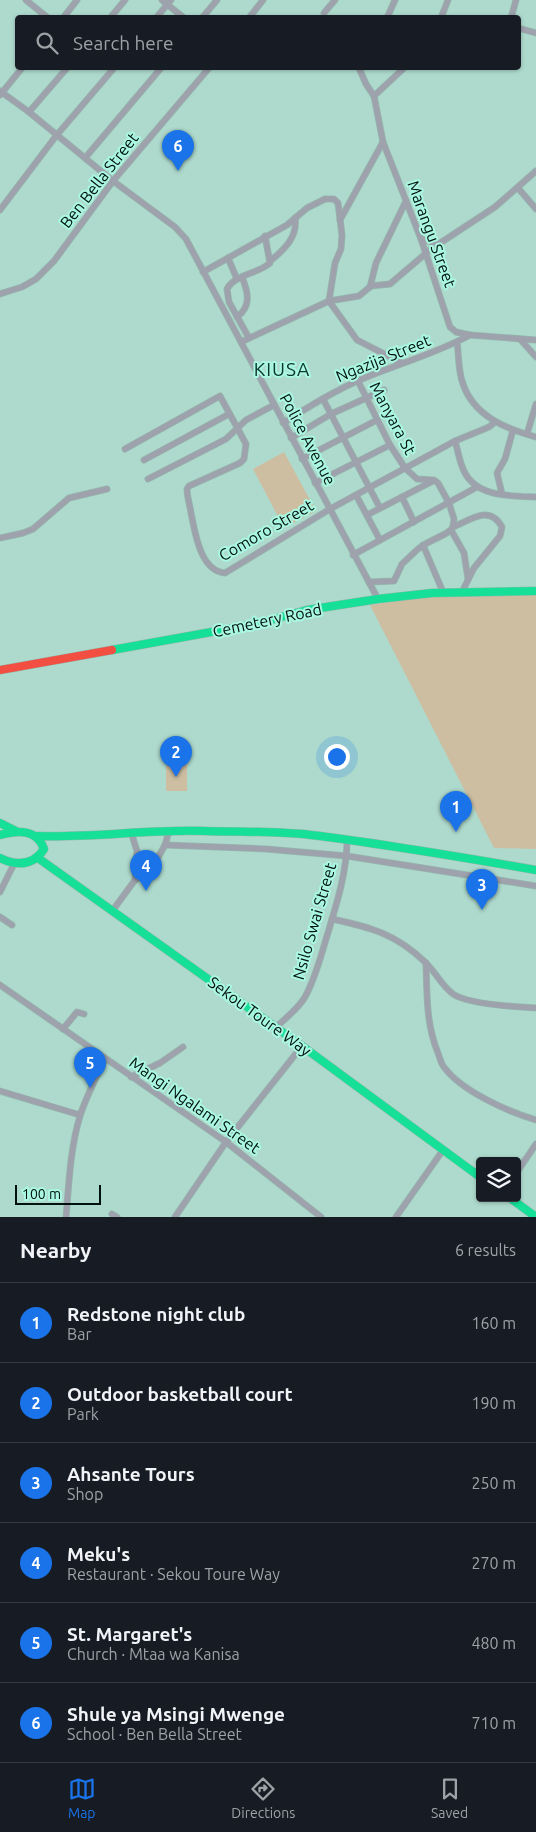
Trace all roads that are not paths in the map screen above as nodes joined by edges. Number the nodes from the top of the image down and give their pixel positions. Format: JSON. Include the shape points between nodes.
{"nodes":[{"id":1,"x":26,"y":0,"type":"edge"},
{"id":2,"x":78,"y":0,"type":"edge"},
{"id":3,"x":125,"y":0,"type":"edge"},
{"id":4,"x":217,"y":0,"type":"edge"},
{"id":5,"x":263,"y":0,"type":"edge"},
{"id":6,"x":335,"y":0,"type":"edge"},
{"id":7,"x":395,"y":0,"type":"edge"},
{"id":8,"x":448,"y":0,"type":"edge"},
{"id":9,"x":516,"y":0,"type":"edge"},
{"id":10,"x":166,"y":2,"type":"edge"},
{"id":11,"x":324,"y":13,"type":"dead end"},
{"id":12,"x":44,"y":15,"type":"edge"},
{"id":13,"x":66,"y":15,"type":"edge"},
{"id":14,"x":112,"y":15,"type":"edge"},
{"id":15,"x":158,"y":15,"type":"edge"},
{"id":16,"x":181,"y":15,"type":"edge"},
{"id":17,"x":204,"y":15,"type":"edge"},
{"id":18,"x":251,"y":15,"type":"edge"},
{"id":19,"x":388,"y":15,"type":"edge"},
{"id":20,"x":442,"y":15,"type":"edge"},
{"id":21,"x":512,"y":15,"type":"edge"},
{"id":22,"x":521,"y":29,"type":"edge"},
{"id":23,"x":536,"y":33,"type":"edge"},
{"id":24,"x":20,"y":70,"type":"edge"},
{"id":25,"x":65,"y":70,"type":"edge"},
{"id":26,"x":112,"y":70,"type":"edge"},
{"id":27,"x":159,"y":70,"type":"edge"},
{"id":28,"x":207,"y":70,"type":"edge"},
{"id":29,"x":360,"y":70,"type":"edge"},
{"id":30,"x":402,"y":70,"type":"edge"},
{"id":31,"x":1,"y":93,"type":"edge"},
{"id":32,"x":374,"y":96,"type":"junction"},
{"id":33,"x":29,"y":112,"type":"junction"},
{"id":34,"x":56,"y":136,"type":"junction"},
{"id":35,"x":383,"y":142,"type":"junction"},
{"id":36,"x":85,"y":158,"type":"junction"},
{"id":37,"x":536,"y":171,"type":"edge"},
{"id":38,"x":113,"y":181,"type":"junction"},
{"id":39,"x":518,"y":188,"type":"junction"},
{"id":40,"x":406,"y":201,"type":"junction"},
{"id":41,"x":536,"y":208,"type":"edge"},
{"id":42,"x":0,"y":210,"type":"edge"},
{"id":43,"x":295,"y":218,"type":"junction"},
{"id":44,"x":340,"y":220,"type":"junction"},
{"id":45,"x":265,"y":236,"type":"junction"},
{"id":46,"x":421,"y":239,"type":"junction"},
{"id":47,"x":438,"y":244,"type":"junction"},
{"id":48,"x":426,"y":254,"type":"junction"},
{"id":49,"x":228,"y":258,"type":"junction"},
{"id":50,"x":270,"y":261,"type":"junction"},
{"id":51,"x":203,"y":272,"type":"junction"},
{"id":52,"x":239,"y":278,"type":"junction"},
{"id":53,"x":370,"y":287,"type":"junction"},
{"id":54,"x":0,"y":294,"type":"edge"},
{"id":55,"x":329,"y":300,"type":"junction"},
{"id":56,"x":237,"y":317,"type":"junction"},
{"id":57,"x":470,"y":335,"type":"junction"},
{"id":58,"x":249,"y":338,"type":"junction"},
{"id":59,"x":520,"y":338,"type":"junction"},
{"id":60,"x":536,"y":340,"type":"edge"},
{"id":61,"x":241,"y":342,"type":"junction"},
{"id":62,"x":458,"y":342,"type":"junction"},
{"id":63,"x":536,"y":357,"type":"edge"},
{"id":64,"x":402,"y":363,"type":"junction"},
{"id":65,"x":358,"y":381,"type":"junction"},
{"id":66,"x":384,"y":390,"type":"dead end"},
{"id":67,"x":366,"y":397,"type":"junction"},
{"id":68,"x":323,"y":399,"type":"junction"},
{"id":69,"x":536,"y":404,"type":"edge"},
{"id":70,"x":274,"y":405,"type":"junction"},
{"id":71,"x":229,"y":414,"type":"junction"},
{"id":72,"x":332,"y":414,"type":"junction"},
{"id":73,"x":378,"y":420,"type":"junction"},
{"id":74,"x":495,"y":422,"type":"junction"},
{"id":75,"x":283,"y":424,"type":"junction"},
{"id":76,"x":237,"y":429,"type":"junction"},
{"id":77,"x":513,"y":430,"type":"junction"},
{"id":78,"x":527,"y":434,"type":"junction"},
{"id":79,"x":344,"y":437,"type":"junction"},
{"id":80,"x":536,"y":437,"type":"edge"},
{"id":81,"x":291,"y":438,"type":"junction"},
{"id":82,"x":455,"y":440,"type":"junction"},
{"id":83,"x":390,"y":444,"type":"junction"},
{"id":84,"x":125,"y":449,"type":"dead end"},
{"id":85,"x":302,"y":459,"type":"junction"},
{"id":86,"x":144,"y":460,"type":"dead end"},
{"id":87,"x":357,"y":461,"type":"junction"},
{"id":88,"x":404,"y":468,"type":"junction"},
{"id":89,"x":148,"y":479,"type":"dead end"},
{"id":90,"x":434,"y":480,"type":"junction"},
{"id":91,"x":315,"y":483,"type":"junction"},
{"id":92,"x":477,"y":487,"type":"junction"},
{"id":93,"x":369,"y":488,"type":"junction"},
{"id":94,"x":107,"y":489,"type":"dead end"},
{"id":95,"x":356,"y":494,"type":"junction"},
{"id":96,"x":502,"y":494,"type":"junction"},
{"id":97,"x":402,"y":497,"type":"junction"},
{"id":98,"x":536,"y":497,"type":"edge"},
{"id":99,"x":449,"y":502,"type":"junction"},
{"id":100,"x":380,"y":508,"type":"junction"},
{"id":101,"x":330,"y":509,"type":"junction"},
{"id":102,"x":367,"y":515,"type":"junction"},
{"id":103,"x":414,"y":522,"type":"junction"},
{"id":104,"x":452,"y":528,"type":"junction"},
{"id":105,"x":0,"y":538,"type":"edge"},
{"id":106,"x":380,"y":540,"type":"junction"},
{"id":107,"x":423,"y":546,"type":"junction"},
{"id":108,"x":353,"y":555,"type":"junction"},
{"id":109,"x":468,"y":579,"type":"junction"},
{"id":110,"x":369,"y":582,"type":"junction"},
{"id":111,"x":536,"y":591,"type":"edge"},
{"id":112,"x":443,"y":592,"type":"junction"},
{"id":113,"x":462,"y":592,"type":"junction"},
{"id":114,"x":378,"y":599,"type":"junction"},
{"id":115,"x":0,"y":670,"type":"edge"},
{"id":116,"x":0,"y":823,"type":"edge"},
{"id":117,"x":16,"y":831,"type":"junction"},
{"id":118,"x":170,"y":831,"type":"junction"},
{"id":119,"x":132,"y":832,"type":"junction"},
{"id":120,"x":0,"y":835,"type":"edge"},
{"id":121,"x":38,"y":836,"type":"junction"},
{"id":122,"x":64,"y":837,"type":"junction"},
{"id":123,"x":347,"y":840,"type":"junction"},
{"id":124,"x":165,"y":845,"type":"junction"},
{"id":125,"x":44,"y":849,"type":"junction"},
{"id":126,"x":347,"y":856,"type":"junction"},
{"id":127,"x":0,"y":858,"type":"edge"},
{"id":128,"x":38,"y":858,"type":"junction"},
{"id":129,"x":14,"y":864,"type":"junction"},
{"id":130,"x":536,"y":870,"type":"edge"},
{"id":131,"x":135,"y":880,"type":"junction"},
{"id":132,"x":536,"y":886,"type":"edge"},
{"id":133,"x":0,"y":892,"type":"edge"},
{"id":134,"x":113,"y":910,"type":"junction"},
{"id":135,"x":0,"y":918,"type":"edge"},
{"id":136,"x":332,"y":919,"type":"junction"},
{"id":137,"x":12,"y":924,"type":"dead end"},
{"id":138,"x":426,"y":963,"type":"junction"},
{"id":139,"x":0,"y":985,"type":"edge"},
{"id":140,"x":536,"y":1008,"type":"edge"},
{"id":141,"x":84,"y":1014,"type":"dead end"},
{"id":142,"x":276,"y":1027,"type":"junction"},
{"id":143,"x":63,"y":1029,"type":"junction"},
{"id":144,"x":302,"y":1046,"type":"junction"},
{"id":145,"x":183,"y":1048,"type":"dead end"},
{"id":146,"x":105,"y":1059,"type":"junction"},
{"id":147,"x":131,"y":1077,"type":"junction"},
{"id":148,"x":0,"y":1091,"type":"edge"},
{"id":149,"x":80,"y":1115,"type":"junction"},
{"id":150,"x":536,"y":1120,"type":"edge"},
{"id":151,"x":226,"y":1142,"type":"junction"},
{"id":152,"x":536,"y":1144,"type":"edge"},
{"id":153,"x":443,"y":1150,"type":"junction"},
{"id":154,"x":521,"y":1166,"type":"edge"},
{"id":155,"x":476,"y":1173,"type":"edge"},
{"id":156,"x":515,"y":1202,"type":"edge"},
{"id":157,"x":66,"y":1217,"type":"edge"},
{"id":158,"x":175,"y":1217,"type":"edge"},
{"id":159,"x":321,"y":1217,"type":"edge"},
{"id":160,"x":396,"y":1217,"type":"edge"},
{"id":161,"x":536,"y":1217,"type":"edge"}],
"edges":[{"from":1,"to":12,"type":"street"},
{"from":2,"to":13,"type":"street"},
{"from":3,"to":14,"type":"street"},
{"from":4,"to":17,"type":"street"},
{"from":5,"to":18,"type":"street"},
{"from":6,"to":11,"type":"street"},
{"from":7,"to":19,"type":"street"},
{"from":8,"to":20,"type":"street"},
{"from":9,"to":21,"type":"street"},
{"from":10,"to":15,"type":"street"},
{"from":10,"to":16,"type":"street"},
{"from":22,"to":23,"type":"street"},
{"from":24,"to":31,"type":"street"},
{"from":25,"to":33,"type":"street"},
{"from":26,"to":34,"type":"street"},
{"from":27,"to":36,"type":"street"},
{"from":28,"to":38,"type":"street","name":"Ben Bella Street"},
{"from":29,"to":32,"type":"street","name":"Marangu Street"},
{"from":30,"to":32,"type":"street"},
{"from":31,"to":33,"type":"street"},
{"from":32,"to":35,"type":"street","name":"Marangu Street"},
{"from":33,"to":34,"type":"street"},
{"from":34,"to":36,"type":"street"},
{"from":34,"to":42,"type":"street"},
{"from":35,"to":40,"type":"street","name":"Marangu Street"},
{"from":35,"to":44,"type":"street"},
{"from":36,"to":38,"type":"street"},
{"from":37,"to":39,"type":"street"},
{"from":38,"to":51,"type":"street","name":"Police Avenue","via":[[186,238]]},
{"from":38,"to":54,"type":"street","name":"Ben Bella Street","via":[[54,261],[36,279]]},
{"from":39,"to":41,"type":"street"},
{"from":39,"to":47,"type":"street","via":[[496,208]]},
{"from":40,"to":46,"type":"street","name":"Marangu Street"},
{"from":40,"to":53,"type":"street","via":[[376,263]]},
{"from":43,"to":44,"type":"street","via":[[307,208],[330,199],[336,201]]},
{"from":43,"to":45,"type":"street"},
{"from":43,"to":50,"type":"street","via":[[294,236]]},
{"from":44,"to":55,"type":"street","via":[[341,249],[336,259]]},
{"from":45,"to":49,"type":"street"},
{"from":45,"to":50,"type":"street"},
{"from":46,"to":47,"type":"street"},
{"from":46,"to":48,"type":"street","name":"Marangu Street"},
{"from":47,"to":48,"type":"street"},
{"from":48,"to":53,"type":"street","via":[[390,284]]},
{"from":48,"to":57,"type":"street","name":"Marangu Street","via":[[450,327]]},
{"from":49,"to":51,"type":"street"},
{"from":49,"to":52,"type":"street"},
{"from":50,"to":52,"type":"street","via":[[265,267]]},
{"from":51,"to":61,"type":"street","name":"Police Avenue"},
{"from":52,"to":56,"type":"street","via":[[248,299],[243,312]]},
{"from":52,"to":56,"type":"street","via":[[226,291]]},
{"from":53,"to":55,"type":"street","via":[[359,296]]},
{"from":55,"to":58,"type":"street"},
{"from":55,"to":64,"type":"street","via":[[357,340]]},
{"from":56,"to":58,"type":"street"},
{"from":57,"to":59,"type":"street","name":"Marangu Street"},
{"from":57,"to":62,"type":"street","name":"Ngazija Street"},
{"from":58,"to":61,"type":"street"},
{"from":59,"to":60,"type":"street","name":"Marangu Street"},
{"from":59,"to":63,"type":"street"},
{"from":61,"to":70,"type":"street","name":"Police Avenue"},
{"from":62,"to":64,"type":"street","name":"Ngazija Street"},
{"from":62,"to":74,"type":"street","via":[[460,372],[467,393]]},
{"from":64,"to":65,"type":"street","name":"Ngazija Street"},
{"from":65,"to":67,"type":"street","name":"Manyara St"},
{"from":65,"to":68,"type":"street","name":"Ngazija Street"},
{"from":66,"to":67,"type":"street"},
{"from":67,"to":72,"type":"street"},
{"from":67,"to":73,"type":"street","name":"Manyara St"},
{"from":68,"to":72,"type":"street"},
{"from":68,"to":75,"type":"street","name":"Ngazija Street"},
{"from":69,"to":78,"type":"street"},
{"from":70,"to":75,"type":"street","name":"Police Avenue"},
{"from":70,"to":76,"type":"street","via":[[246,420]]},
{"from":71,"to":76,"type":"street"},
{"from":71,"to":84,"type":"street","via":[[220,396]]},
{"from":71,"to":86,"type":"street"},
{"from":72,"to":79,"type":"street"},
{"from":72,"to":81,"type":"street"},
{"from":73,"to":79,"type":"street"},
{"from":73,"to":83,"type":"street","name":"Manyara St"},
{"from":74,"to":77,"type":"street"},
{"from":74,"to":82,"type":"street","name":"Comoro Street"},
{"from":75,"to":81,"type":"street","name":"Police Avenue"},
{"from":76,"to":89,"type":"street","via":[[221,442]]},
{"from":76,"to":101,"type":"street","name":"Comoro Street","via":[[246,444],[244,459],[187,489],[195,535],[214,570],[225,573],[231,570]]},
{"from":77,"to":78,"type":"street"},
{"from":77,"to":96,"type":"street","via":[[507,456],[497,473]]},
{"from":78,"to":80,"type":"street"},
{"from":79,"to":85,"type":"street"},
{"from":79,"to":87,"type":"street"},
{"from":81,"to":85,"type":"street","name":"Police Avenue"},
{"from":82,"to":88,"type":"street","name":"Comoro Street"},
{"from":82,"to":92,"type":"street","via":[[464,472]]},
{"from":83,"to":87,"type":"street"},
{"from":83,"to":88,"type":"street","name":"Manyara St"},
{"from":85,"to":91,"type":"street","name":"Police Avenue"},
{"from":87,"to":91,"type":"street"},
{"from":87,"to":93,"type":"street"},
{"from":88,"to":90,"type":"street","via":[[420,480]]},
{"from":88,"to":93,"type":"street","name":"Comoro Street"},
{"from":90,"to":97,"type":"street"},
{"from":90,"to":99,"type":"street"},
{"from":91,"to":101,"type":"street","name":"Police Avenue"},
{"from":92,"to":96,"type":"street"},
{"from":92,"to":99,"type":"street"},
{"from":93,"to":95,"type":"street","name":"Comoro Street"},
{"from":93,"to":100,"type":"street"},
{"from":94,"to":105,"type":"street","via":[[69,498],[32,529]]},
{"from":95,"to":101,"type":"street","name":"Comoro Street"},
{"from":95,"to":102,"type":"street"},
{"from":96,"to":98,"type":"street"},
{"from":97,"to":100,"type":"street"},
{"from":97,"to":103,"type":"street"},
{"from":99,"to":103,"type":"street"},
{"from":99,"to":104,"type":"street","via":[[454,519]]},
{"from":100,"to":102,"type":"street"},
{"from":101,"to":108,"type":"street","name":"Police Avenue"},
{"from":102,"to":106,"type":"street"},
{"from":103,"to":106,"type":"street"},
{"from":104,"to":107,"type":"street"},
{"from":104,"to":109,"type":"street","via":[[464,553]]},
{"from":104,"to":109,"type":"street","via":[[484,514],[502,527],[500,536]]},
{"from":106,"to":108,"type":"street"},
{"from":107,"to":110,"type":"street","via":[[404,562],[394,581]]},
{"from":107,"to":112,"type":"street"},
{"from":108,"to":110,"type":"street","name":"Police Avenue"},
{"from":109,"to":113,"type":"street"},
{"from":110,"to":114,"type":"street","name":"Police Avenue"},
{"from":111,"to":113,"type":"main road","name":"Cemetery Road"},
{"from":112,"to":113,"type":"main road","name":"Cemetery Road"},
{"from":112,"to":114,"type":"main road","name":"Cemetery Road"},
{"from":114,"to":115,"type":"main road","name":"Cemetery Road"},
{"from":116,"to":117,"type":"main road"},
{"from":117,"to":120,"type":"main road"},
{"from":117,"to":121,"type":"main road"},
{"from":118,"to":119,"type":"main road"},
{"from":118,"to":123,"type":"main road","via":[[276,833]]},
{"from":118,"to":124,"type":"street"},
{"from":119,"to":122,"type":"main road"},
{"from":119,"to":131,"type":"street","via":[[137,851]]},
{"from":121,"to":122,"type":"main road"},
{"from":121,"to":125,"type":"main road"},
{"from":122,"to":125,"type":"main road"},
{"from":123,"to":126,"type":"street","name":"Nsilo Swai Street"},
{"from":123,"to":130,"type":"main road"},
{"from":124,"to":126,"type":"street"},
{"from":124,"to":131,"type":"street","via":[[151,870]]},
{"from":125,"to":128,"type":"main road"},
{"from":126,"to":132,"type":"street"},
{"from":126,"to":136,"type":"street","name":"Nsilo Swai Street"},
{"from":127,"to":129,"type":"main road"},
{"from":128,"to":129,"type":"main road"},
{"from":128,"to":134,"type":"main road","name":"Sekou Toure Way"},
{"from":129,"to":133,"type":"street"},
{"from":131,"to":134,"type":"street"},
{"from":134,"to":142,"type":"main road","name":"Sekou Toure Way"},
{"from":135,"to":137,"type":"street"},
{"from":136,"to":138,"type":"street","via":[[387,934],[406,945]]},
{"from":136,"to":142,"type":"street","name":"Nsilo Swai Street","via":[[313,982],[297,1008]]},
{"from":138,"to":140,"type":"street","via":[[454,995],[505,1006]]},
{"from":138,"to":150,"type":"street","via":[[427,1011],[444,1067],[462,1084],[491,1102]]},
{"from":139,"to":143,"type":"street","name":"Mangi Ngalami Street"},
{"from":141,"to":143,"type":"street","via":[[74,1014]]},
{"from":142,"to":144,"type":"main road","name":"Sekou Toure Way"},
{"from":143,"to":146,"type":"street","name":"Mangi Ngalami Street"},
{"from":144,"to":151,"type":"street"},
{"from":144,"to":153,"type":"main road","name":"Sekou Toure Way"},
{"from":145,"to":147,"type":"street"},
{"from":146,"to":147,"type":"street","name":"Mangi Ngalami Street"},
{"from":146,"to":149,"type":"street"},
{"from":147,"to":151,"type":"street","name":"Mangi Ngalami Street"},
{"from":148,"to":149,"type":"street"},
{"from":149,"to":157,"type":"street","via":[[73,1147]]},
{"from":151,"to":158,"type":"street"},
{"from":151,"to":159,"type":"street","name":"Mangi Ngalami Street"},
{"from":152,"to":154,"type":"street"},
{"from":153,"to":155,"type":"main road","name":"Sekou Toure Way"},
{"from":153,"to":160,"type":"street"},
{"from":156,"to":161,"type":"main road"}]}
